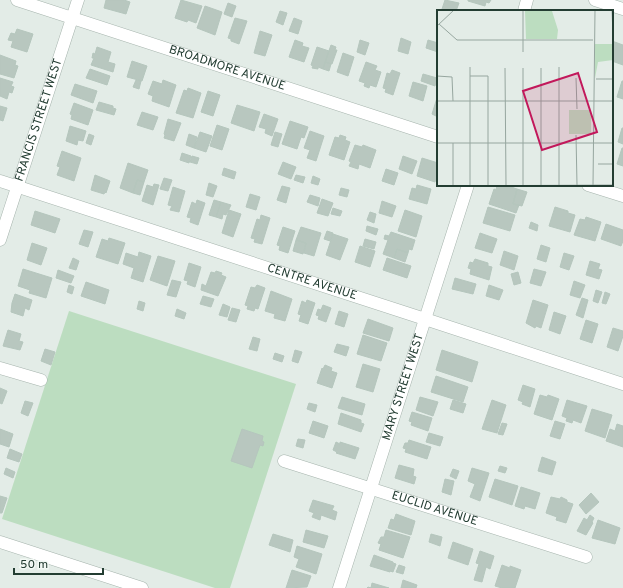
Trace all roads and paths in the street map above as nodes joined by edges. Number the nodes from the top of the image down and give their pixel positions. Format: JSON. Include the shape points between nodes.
{"nodes":[{"id":1,"x":17,"y":0,"type":"edge"},
{"id":2,"x":78,"y":0,"type":"edge"},
{"id":3,"x":527,"y":0,"type":"edge"},
{"id":4,"x":595,"y":0,"type":"edge"},
{"id":5,"x":623,"y":9,"type":"edge"},
{"id":6,"x":524,"y":10,"type":"edge"},
{"id":7,"x":72,"y":18,"type":"junction"},
{"id":8,"x":437,"y":137,"type":"edge"},
{"id":9,"x":0,"y":181,"type":"edge"},
{"id":10,"x":468,"y":186,"type":"edge"},
{"id":11,"x":591,"y":186,"type":"edge"},
{"id":12,"x":17,"y":187,"type":"junction"},
{"id":13,"x":623,"y":196,"type":"edge"},
{"id":14,"x":0,"y":240,"type":"edge"},
{"id":15,"x":425,"y":318,"type":"junction"},
{"id":16,"x":0,"y":368,"type":"edge"},
{"id":17,"x":41,"y":380,"type":"dead end"},
{"id":18,"x":623,"y":384,"type":"edge"},
{"id":19,"x":284,"y":461,"type":"dead end"},
{"id":20,"x":370,"y":490,"type":"junction"},
{"id":21,"x":0,"y":542,"type":"edge"},
{"id":22,"x":586,"y":557,"type":"dead end"},
{"id":23,"x":142,"y":588,"type":"edge"},
{"id":24,"x":339,"y":588,"type":"edge"}],
"edges":[{"from":1,"to":7,"type":"street","name":"BROADMORE AVENUE"},
{"from":2,"to":7,"type":"street","name":"FRANCIS STREET WEST"},
{"from":3,"to":6,"type":"street"},
{"from":4,"to":5,"type":"street"},
{"from":7,"to":8,"type":"street","name":"BROADMORE AVENUE"},
{"from":7,"to":12,"type":"street","name":"FRANCIS STREET WEST"},
{"from":9,"to":12,"type":"street","name":"CENTRE AVENUE"},
{"from":10,"to":15,"type":"street","name":"MARY STREET WEST"},
{"from":11,"to":13,"type":"street"},
{"from":12,"to":14,"type":"street","name":"FRANCIS STREET WEST"},
{"from":12,"to":15,"type":"street","name":"CENTRE AVENUE"},
{"from":15,"to":18,"type":"street","name":"CENTRE AVENUE"},
{"from":15,"to":20,"type":"street","name":"MARY STREET WEST"},
{"from":16,"to":17,"type":"street"},
{"from":19,"to":20,"type":"street","name":"EUCLID AVENUE"},
{"from":20,"to":22,"type":"street","name":"EUCLID AVENUE"},
{"from":20,"to":24,"type":"street","name":"MARY STREET WEST"},
{"from":21,"to":23,"type":"street"}]}
